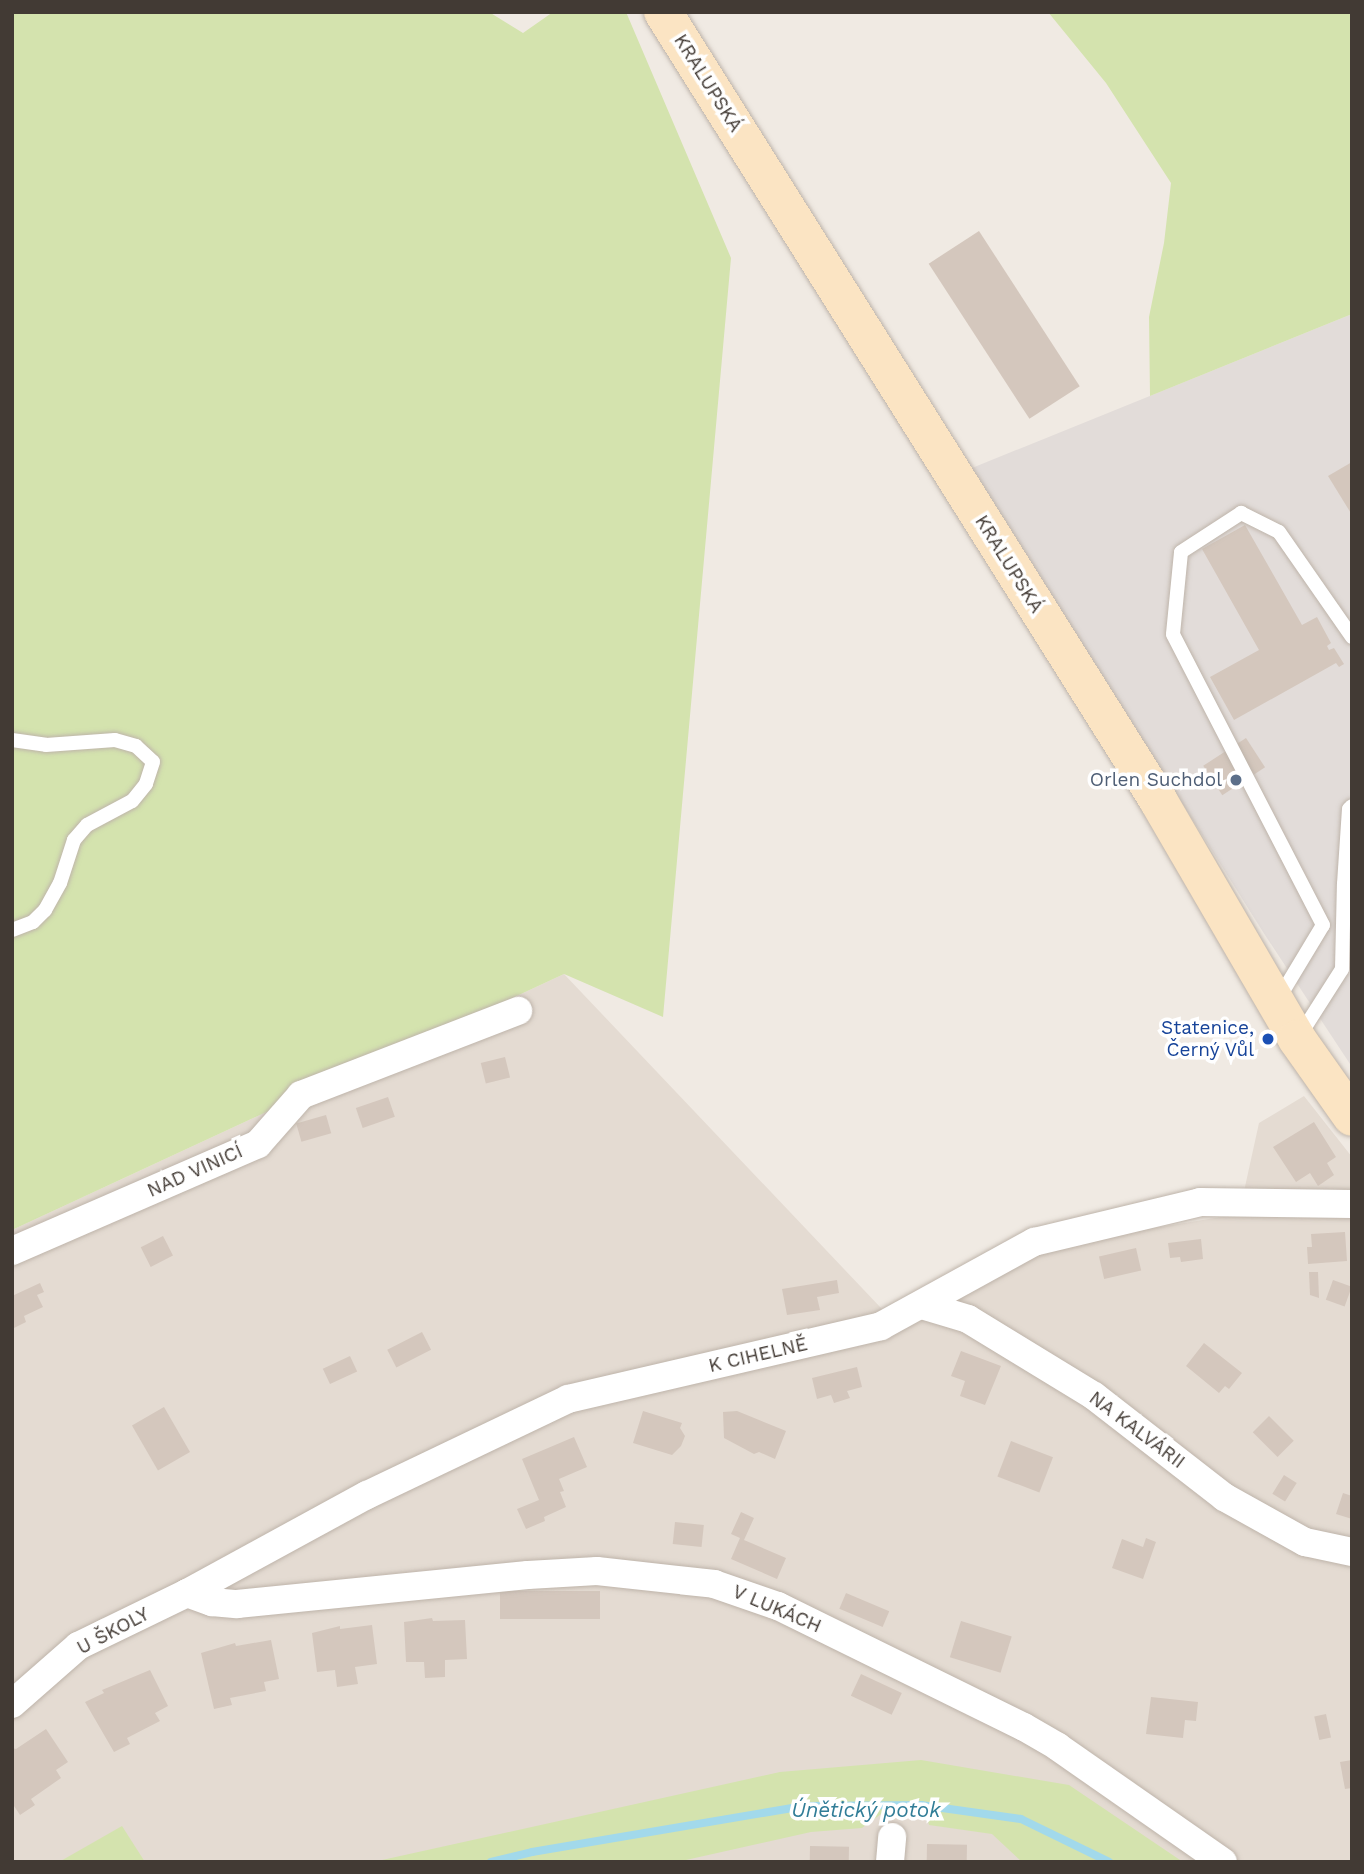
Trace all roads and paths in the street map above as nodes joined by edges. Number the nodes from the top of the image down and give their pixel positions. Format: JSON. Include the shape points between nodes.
{"nodes":[{"id":1,"x":663,"y":12,"type":"edge"},
{"id":2,"x":1352,"y":637,"type":"edge"},
{"id":3,"x":12,"y":740,"type":"edge"},
{"id":4,"x":1351,"y":806,"type":"edge"},
{"id":5,"x":12,"y":930,"type":"edge"},
{"id":6,"x":1276,"y":1002,"type":"junction"},
{"id":7,"x":518,"y":1011,"type":"dead end"},
{"id":8,"x":1297,"y":1039,"type":"junction"},
{"id":9,"x":1352,"y":1117,"type":"edge"},
{"id":10,"x":1352,"y":1204,"type":"edge"},
{"id":11,"x":12,"y":1251,"type":"edge"},
{"id":12,"x":922,"y":1305,"type":"junction"},
{"id":13,"x":1352,"y":1552,"type":"edge"},
{"id":14,"x":187,"y":1593,"type":"junction"},
{"id":15,"x":12,"y":1704,"type":"edge"},
{"id":16,"x":1223,"y":1862,"type":"edge"}],
"edges":[{"from":1,"to":6,"type":"main road","name":"KRALUPSKÁ","via":[[1158,800]]},
{"from":2,"to":6,"type":"lane","via":[[1279,532],[1241,513],[1181,552],[1173,634],[1323,925]]},
{"from":3,"to":5,"type":"lane","via":[[67,745],[115,740],[136,746],[153,762],[146,783],[132,801],[88,825],[74,840],[60,883],[45,910],[33,922]]},
{"from":4,"to":8,"type":"lane","via":[[1342,968]]},
{"from":6,"to":8,"type":"main road","name":"KRALUPSKÁ"},
{"from":7,"to":11,"type":"street","name":"NAD VINICÍ","via":[[301,1095],[258,1143]]},
{"from":8,"to":9,"type":"main road","name":"KRALUPSKÁ"},
{"from":10,"to":12,"type":"street","name":"K CIHELNĚ","via":[[1200,1202],[1034,1242]]},
{"from":12,"to":13,"type":"street","name":"NA KALVÁRII","via":[[968,1319],[1094,1396],[1224,1497],[1305,1542]]},
{"from":12,"to":14,"type":"street","name":"K CIHELNĚ","via":[[881,1326],[568,1399],[367,1495]]},
{"from":14,"to":15,"type":"street","name":"U ŠKOLY","via":[[78,1646]]},
{"from":14,"to":16,"type":"street","name":"V LUKÁCH","via":[[237,1604],[597,1572],[714,1584],[778,1606],[1024,1727]]}]}
